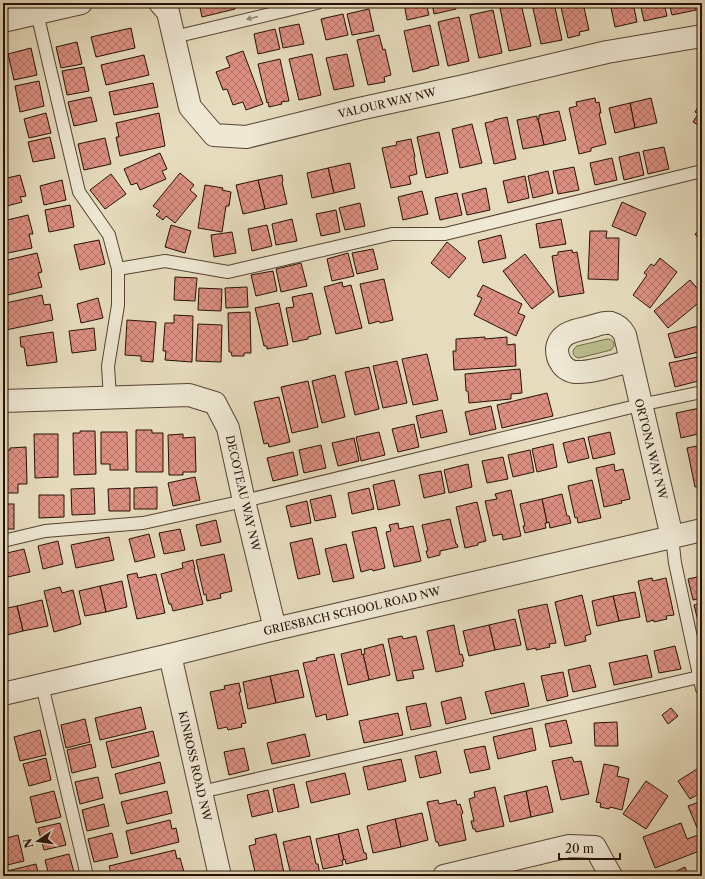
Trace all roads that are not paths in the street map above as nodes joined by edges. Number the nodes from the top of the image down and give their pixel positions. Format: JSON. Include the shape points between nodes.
{"nodes":[{"id":1,"x":81,"y":3,"type":"edge"},
{"id":2,"x":160,"y":3,"type":"edge"},
{"id":3,"x":317,"y":3,"type":"edge"},
{"id":4,"x":36,"y":14,"type":"junction"},
{"id":5,"x":3,"y":21,"type":"edge"},
{"id":6,"x":702,"y":36,"type":"edge"},
{"id":7,"x":174,"y":37,"type":"junction"},
{"id":8,"x":702,"y":171,"type":"edge"},
{"id":9,"x":118,"y":269,"type":"junction"},
{"id":10,"x":630,"y":361,"type":"dead end"},
{"id":11,"x":702,"y":392,"type":"edge"},
{"id":12,"x":110,"y":398,"type":"junction"},
{"id":13,"x":3,"y":401,"type":"edge"},
{"id":14,"x":640,"y":405,"type":"junction"},
{"id":15,"x":244,"y":500,"type":"junction"},
{"id":16,"x":702,"y":530,"type":"edge"},
{"id":17,"x":672,"y":537,"type":"junction"},
{"id":18,"x":3,"y":541,"type":"edge"},
{"id":19,"x":275,"y":629,"type":"junction"},
{"id":20,"x":170,"y":655,"type":"junction"},
{"id":21,"x":699,"y":677,"type":"junction"},
{"id":22,"x":42,"y":685,"type":"junction"},
{"id":23,"x":702,"y":689,"type":"edge"},
{"id":24,"x":3,"y":694,"type":"edge"},
{"id":25,"x":201,"y":792,"type":"junction"},
{"id":26,"x":475,"y":873,"type":"edge"},
{"id":27,"x":216,"y":875,"type":"edge"},
{"id":28,"x":87,"y":876,"type":"edge"},
{"id":29,"x":444,"y":876,"type":"edge"},
{"id":30,"x":611,"y":876,"type":"edge"}],
"edges":[{"from":1,"to":4,"type":"street"},
{"from":2,"to":7,"type":"street","name":"VALOUR WAY NW","via":[[168,12]]},
{"from":3,"to":7,"type":"lane","one_way":true},
{"from":4,"to":5,"type":"street"},
{"from":4,"to":9,"type":"lane","via":[[79,192],[109,234]]},
{"from":6,"to":7,"type":"street","name":"VALOUR WAY NW","via":[[606,52],[246,137],[214,135],[190,107]]},
{"from":8,"to":9,"type":"lane","via":[[445,234],[392,234],[228,272],[165,261]]},
{"from":9,"to":12,"type":"lane","via":[[118,305],[108,366]]},
{"from":10,"to":14,"type":"street","name":"ORTONA WAY NW"},
{"from":11,"to":14,"type":"lane"},
{"from":12,"to":13,"type":"street","name":"DECOTEAU WAY NW"},
{"from":12,"to":15,"type":"street","name":"DECOTEAU WAY NW","via":[[189,395],[215,403],[228,428]]},
{"from":14,"to":15,"type":"lane"},
{"from":14,"to":17,"type":"street","name":"ORTONA WAY NW"},
{"from":15,"to":18,"type":"lane","via":[[142,524],[45,532]]},
{"from":15,"to":19,"type":"street","name":"DECOTEAU WAY NW"},
{"from":16,"to":17,"type":"street","name":"GRIESBACH SCHOOL ROAD NW"},
{"from":17,"to":19,"type":"street","name":"GRIESBACH SCHOOL ROAD NW"},
{"from":17,"to":21,"type":"lane","via":[[674,563]]},
{"from":19,"to":20,"type":"street","name":"GRIESBACH SCHOOL ROAD NW"},
{"from":20,"to":22,"type":"street","name":"GRIESBACH SCHOOL ROAD NW"},
{"from":20,"to":25,"type":"street","name":"KINROSS ROAD NW"},
{"from":21,"to":23,"type":"lane"},
{"from":21,"to":25,"type":"lane"},
{"from":22,"to":24,"type":"street","name":"GRIESBACH SCHOOL ROAD NW"},
{"from":22,"to":28,"type":"lane"},
{"from":25,"to":27,"type":"street","name":"KINROSS ROAD NW"},
{"from":26,"to":29,"type":"street"},
{"from":26,"to":30,"type":"street","via":[[568,846],[595,847]]}]}
